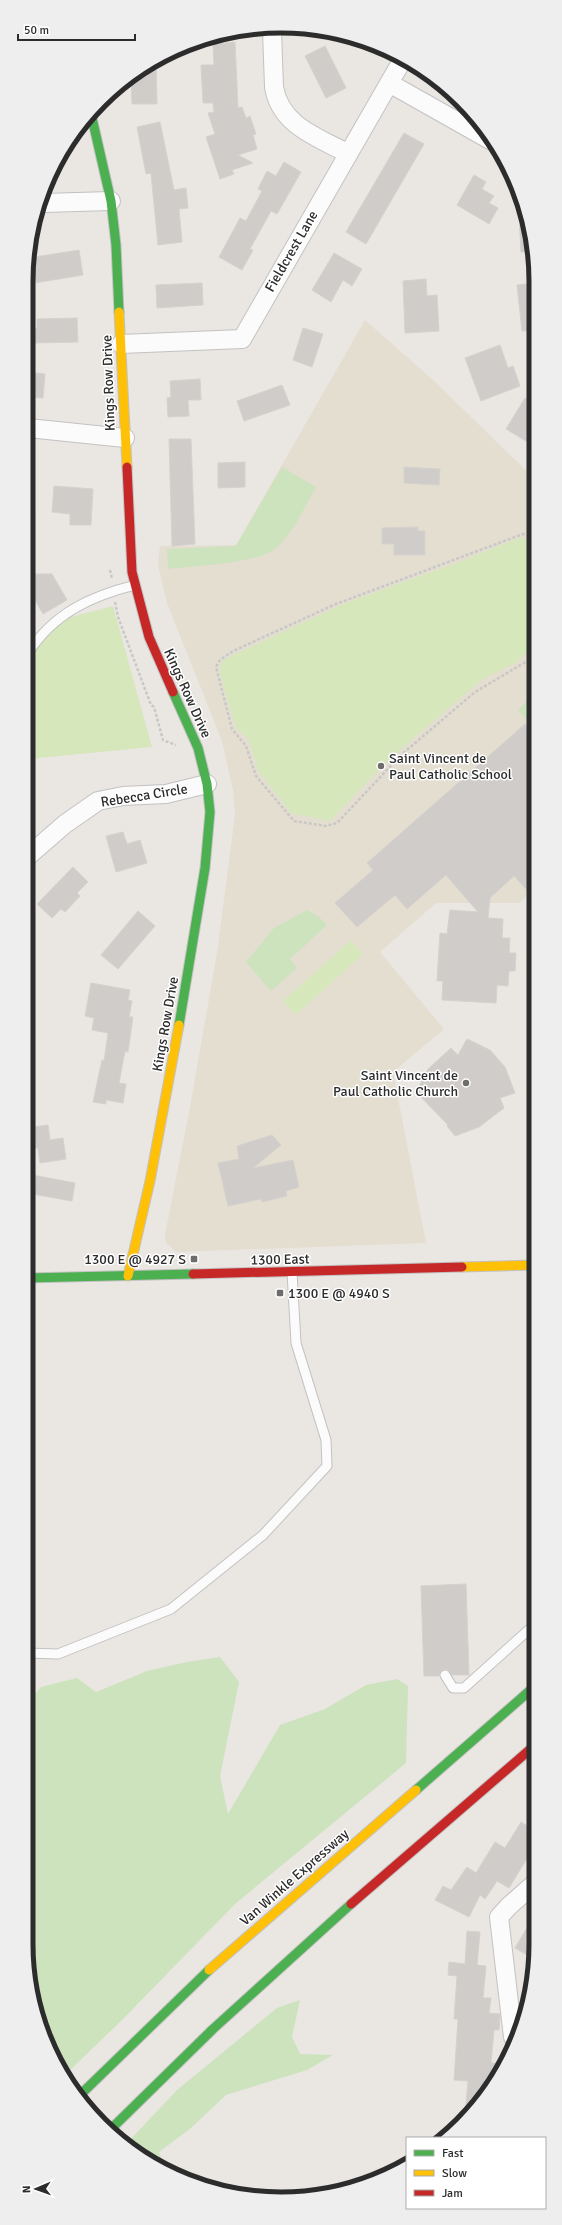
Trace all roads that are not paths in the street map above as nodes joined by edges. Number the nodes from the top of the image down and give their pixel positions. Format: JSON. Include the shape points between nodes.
{"nodes":[{"id":1,"x":272,"y":34,"type":"edge"},
{"id":2,"x":400,"y":64,"type":"edge"},
{"id":3,"x":389,"y":83,"type":"junction"},
{"id":4,"x":92,"y":120,"type":"edge"},
{"id":5,"x":482,"y":135,"type":"edge"},
{"id":6,"x":347,"y":153,"type":"junction"},
{"id":7,"x":111,"y":200,"type":"junction"},
{"id":8,"x":45,"y":203,"type":"edge"},
{"id":9,"x":121,"y":344,"type":"junction"},
{"id":10,"x":33,"y":429,"type":"edge"},
{"id":11,"x":125,"y":438,"type":"junction"},
{"id":12,"x":135,"y":585,"type":"junction"},
{"id":13,"x":33,"y":645,"type":"edge"},
{"id":14,"x":207,"y":784,"type":"junction"},
{"id":15,"x":33,"y":852,"type":"edge"},
{"id":16,"x":529,"y":1265,"type":"edge"},
{"id":17,"x":292,"y":1272,"type":"junction"},
{"id":18,"x":128,"y":1276,"type":"junction"},
{"id":19,"x":33,"y":1278,"type":"edge"},
{"id":20,"x":529,"y":1630,"type":"edge"},
{"id":21,"x":33,"y":1653,"type":"edge"},
{"id":22,"x":445,"y":1675,"type":"dead end"},
{"id":23,"x":529,"y":1691,"type":"edge"},
{"id":24,"x":529,"y":1750,"type":"edge"},
{"id":25,"x":529,"y":1888,"type":"edge"},
{"id":26,"x":514,"y":2030,"type":"edge"},
{"id":27,"x":82,"y":2093,"type":"edge"},
{"id":28,"x":113,"y":2126,"type":"edge"}],
"edges":[{"from":1,"to":6,"type":"street","via":[[274,87],[283,112],[296,125]]},
{"from":2,"to":3,"type":"street","name":"Fieldcrest Lane"},
{"from":3,"to":5,"type":"street"},
{"from":3,"to":6,"type":"street","name":"Fieldcrest Lane"},
{"from":4,"to":7,"type":"main road","name":"Kings Row Drive"},
{"from":6,"to":9,"type":"street","name":"Fieldcrest Lane","via":[[242,339]]},
{"from":7,"to":8,"type":"street"},
{"from":7,"to":9,"type":"main road","name":"Kings Row Drive"},
{"from":9,"to":11,"type":"main road","name":"Kings Row Drive"},
{"from":10,"to":11,"type":"street"},
{"from":11,"to":12,"type":"main road","name":"Kings Row Drive","via":[[131,558]]},
{"from":12,"to":13,"type":"lane","via":[[113,590],[78,604]]},
{"from":12,"to":14,"type":"main road","name":"Kings Row Drive","via":[[149,637],[191,731]]},
{"from":14,"to":15,"type":"street","name":"Rebecca Circle","via":[[166,794],[113,797],[98,801],[65,824]]},
{"from":14,"to":18,"type":"main road","name":"Kings Row Drive","via":[[210,818],[205,868],[160,1132]]},
{"from":16,"to":17,"type":"main road","name":"1300 East"},
{"from":17,"to":18,"type":"main road","name":"1300 East"},
{"from":17,"to":21,"type":"lane","via":[[296,1344],[326,1440],[327,1466],[263,1536],[171,1609],[58,1654]]},
{"from":18,"to":19,"type":"main road","name":"1300 East"},
{"from":20,"to":22,"type":"lane","via":[[464,1688],[453,1688]]},
{"from":23,"to":27,"type":"main road","name":"Van Winkle Expressway","via":[[221,1959]]},
{"from":24,"to":28,"type":"main road","via":[[253,1992],[189,2050]]},
{"from":25,"to":26,"type":"street","via":[[499,1917]]}]}
